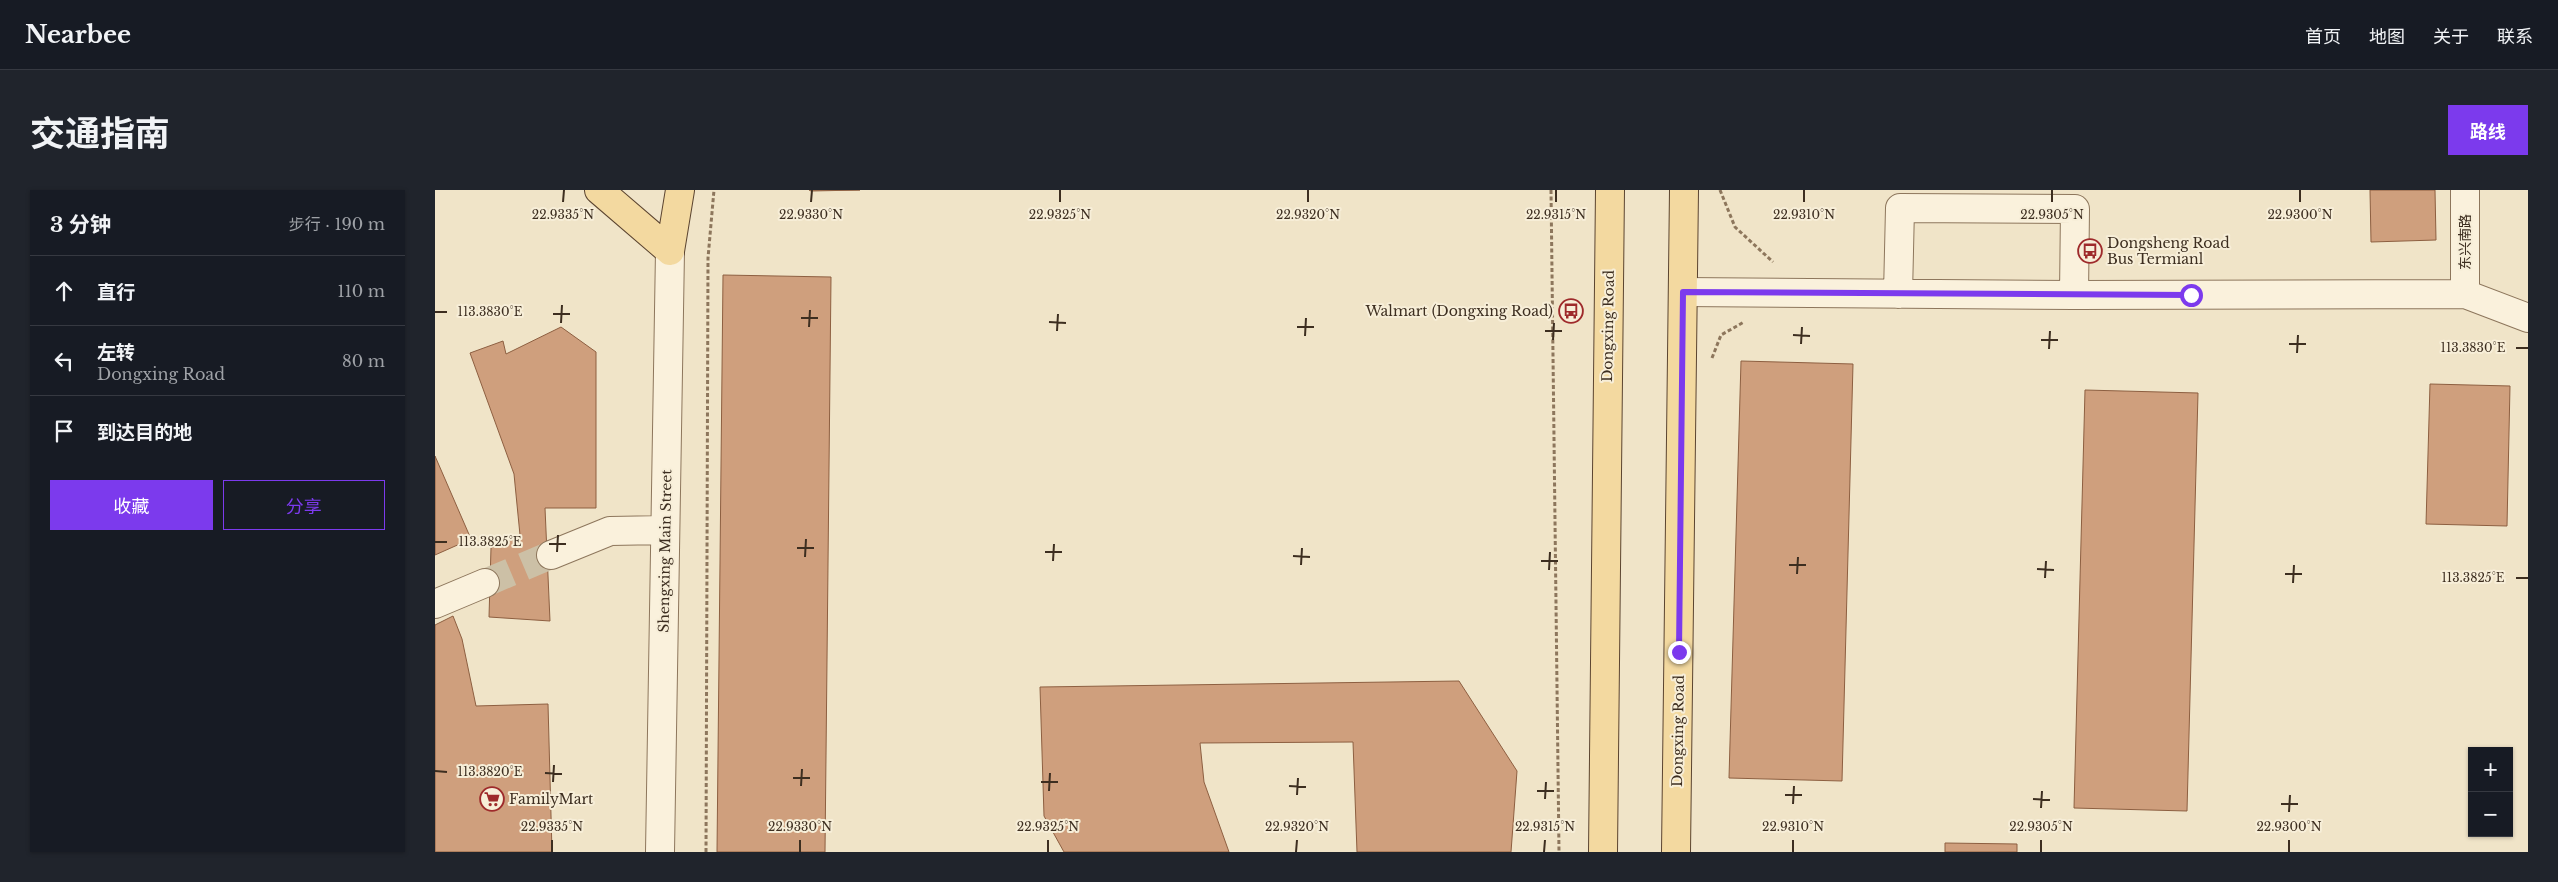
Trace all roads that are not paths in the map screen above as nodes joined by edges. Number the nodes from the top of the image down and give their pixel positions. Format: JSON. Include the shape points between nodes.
{"nodes":[{"id":1,"x":599,"y":190,"type":"edge"},
{"id":2,"x":680,"y":190,"type":"edge"},
{"id":3,"x":1610,"y":190,"type":"edge"},
{"id":4,"x":1684,"y":190,"type":"edge"},
{"id":5,"x":2465,"y":190,"type":"edge"},
{"id":6,"x":670,"y":251,"type":"junction"},
{"id":7,"x":1683,"y":292,"type":"junction"},
{"id":8,"x":1898,"y":294,"type":"junction"},
{"id":9,"x":2465,"y":294,"type":"junction"},
{"id":10,"x":2074,"y":295,"type":"junction"},
{"id":11,"x":2528,"y":318,"type":"edge"},
{"id":12,"x":665,"y":530,"type":"junction"},
{"id":13,"x":551,"y":556,"type":"tunnel mouth"},
{"id":14,"x":485,"y":583,"type":"tunnel mouth"},
{"id":15,"x":435,"y":604,"type":"edge"},
{"id":16,"x":660,"y":852,"type":"edge"},
{"id":17,"x":1603,"y":852,"type":"edge"},
{"id":18,"x":1676,"y":852,"type":"edge"}],
"edges":[{"from":1,"to":6,"type":"main road"},
{"from":2,"to":6,"type":"main road"},
{"from":3,"to":17,"type":"main road","name":"Dongxing Road"},
{"from":4,"to":7,"type":"main road","name":"Dongxing Road"},
{"from":5,"to":9,"type":"street","name":"东兴南路"},
{"from":6,"to":12,"type":"street","name":"Shengxing Main Street"},
{"from":7,"to":8,"type":"street"},
{"from":7,"to":18,"type":"main road","name":"Dongxing Road"},
{"from":8,"to":10,"type":"street"},
{"from":8,"to":10,"type":"street","via":[[1900,208],[2009,207],[2075,209]]},
{"from":9,"to":10,"type":"street"},
{"from":9,"to":11,"type":"street"},
{"from":12,"to":13,"type":"street","via":[[610,531]]},
{"from":12,"to":16,"type":"street","name":"Shengxing Main Street"},
{"from":14,"to":15,"type":"street"}]}
